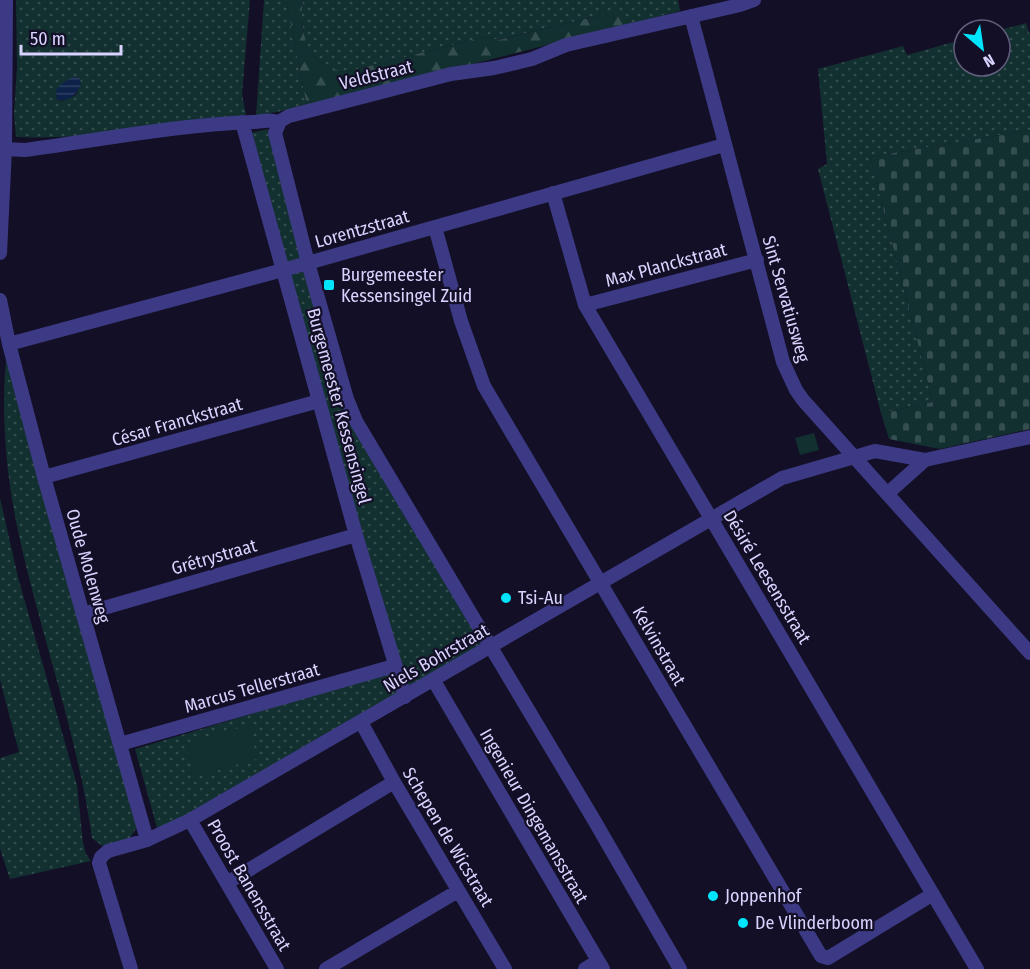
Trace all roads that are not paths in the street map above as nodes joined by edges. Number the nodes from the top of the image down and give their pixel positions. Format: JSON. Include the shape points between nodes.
{"nodes":[{"id":1,"x":6,"y":0,"type":"edge"},
{"id":2,"x":754,"y":0,"type":"edge"},
{"id":3,"x":691,"y":16,"type":"junction"},
{"id":4,"x":242,"y":122,"type":"junction"},
{"id":5,"x":279,"y":123,"type":"junction"},
{"id":6,"x":724,"y":145,"type":"junction"},
{"id":7,"x":4,"y":149,"type":"junction"},
{"id":8,"x":553,"y":193,"type":"junction"},
{"id":9,"x":435,"y":227,"type":"junction"},
{"id":10,"x":0,"y":253,"type":"edge"},
{"id":11,"x":757,"y":260,"type":"junction"},
{"id":12,"x":308,"y":263,"type":"junction"},
{"id":13,"x":283,"y":270,"type":"junction"},
{"id":14,"x":0,"y":300,"type":"edge"},
{"id":15,"x":585,"y":305,"type":"junction"},
{"id":16,"x":9,"y":344,"type":"junction"},
{"id":17,"x":319,"y":401,"type":"junction"},
{"id":18,"x":1030,"y":437,"type":"edge"},
{"id":19,"x":852,"y":457,"type":"junction"},
{"id":20,"x":926,"y":460,"type":"junction"},
{"id":21,"x":44,"y":477,"type":"junction"},
{"id":22,"x":888,"y":493,"type":"junction"},
{"id":23,"x":712,"y":520,"type":"junction"},
{"id":24,"x":356,"y":535,"type":"junction"},
{"id":25,"x":601,"y":584,"type":"junction"},
{"id":26,"x":83,"y":614,"type":"junction"},
{"id":27,"x":490,"y":647,"type":"junction"},
{"id":28,"x":1030,"y":653,"type":"edge"},
{"id":29,"x":394,"y":666,"type":"junction"},
{"id":30,"x":434,"y":681,"type":"junction"},
{"id":31,"x":405,"y":697,"type":"junction"},
{"id":32,"x":361,"y":722,"type":"junction"},
{"id":33,"x":120,"y":744,"type":"junction"},
{"id":34,"x":394,"y":782,"type":"junction"},
{"id":35,"x":190,"y":820,"type":"junction"},
{"id":36,"x":147,"y":840,"type":"junction"},
{"id":37,"x":226,"y":883,"type":"junction"},
{"id":38,"x":458,"y":891,"type":"junction"},
{"id":39,"x":933,"y":894,"type":"junction"},
{"id":40,"x":601,"y":965,"type":"edge"},
{"id":41,"x":680,"y":968,"type":"edge"},
{"id":42,"x":131,"y":969,"type":"edge"},
{"id":43,"x":277,"y":969,"type":"edge"},
{"id":44,"x":326,"y":969,"type":"edge"},
{"id":45,"x":505,"y":969,"type":"edge"},
{"id":46,"x":585,"y":969,"type":"edge"},
{"id":47,"x":977,"y":969,"type":"edge"}],
"edges":[{"from":1,"to":7,"type":"street"},
{"from":2,"to":3,"type":"street","name":"Veldstraat"},
{"from":3,"to":5,"type":"street","name":"Veldstraat","via":[[566,45],[532,59],[451,74],[299,113]]},
{"from":3,"to":6,"type":"street","name":"Sint Servatiusweg"},
{"from":4,"to":5,"type":"street","name":"Veldstraat"},
{"from":4,"to":7,"type":"street","name":"Veldstraat","via":[[25,150]]},
{"from":4,"to":13,"type":"street","name":"Burgemeester Kessensingel"},
{"from":5,"to":12,"type":"street","name":"Burgemeester Kessensingel","via":[[275,137]]},
{"from":6,"to":8,"type":"street","name":"Lorentzstraat"},
{"from":6,"to":11,"type":"street","name":"Sint Servatiusweg"},
{"from":7,"to":10,"type":"street"},
{"from":8,"to":9,"type":"street","name":"Lorentzstraat"},
{"from":8,"to":15,"type":"street","name":"Désiré Leesensstraat"},
{"from":9,"to":12,"type":"street","name":"Lorentzstraat"},
{"from":9,"to":25,"type":"street","name":"Kelvinstraat","via":[[484,386]]},
{"from":11,"to":15,"type":"street","name":"Max Planckstraat"},
{"from":11,"to":19,"type":"street","name":"Sint Servatiusweg","via":[[791,380],[803,400]]},
{"from":12,"to":13,"type":"street","name":"Lorentzstraat"},
{"from":12,"to":27,"type":"street","name":"Burgemeester Kessensingel","via":[[356,422]]},
{"from":13,"to":16,"type":"street","name":"Lorentzstraat"},
{"from":13,"to":17,"type":"street","name":"Burgemeester Kessensingel"},
{"from":14,"to":16,"type":"street","name":"Oude Molenweg"},
{"from":15,"to":23,"type":"street","name":"Désiré Leesensstraat"},
{"from":16,"to":21,"type":"street","name":"Oude Molenweg"},
{"from":17,"to":21,"type":"street","name":"César Franckstraat"},
{"from":17,"to":24,"type":"street","name":"Burgemeester Kessensingel"},
{"from":18,"to":20,"type":"street"},
{"from":19,"to":20,"type":"street","name":"Niels Bohrstraat","via":[[875,451]]},
{"from":19,"to":22,"type":"street","name":"Sint Servatiusweg"},
{"from":19,"to":23,"type":"street","name":"Niels Bohrstraat","via":[[782,478]]},
{"from":20,"to":22,"type":"street"},
{"from":21,"to":26,"type":"street","name":"Oude Molenweg"},
{"from":22,"to":28,"type":"street","name":"Sint Servatiusweg"},
{"from":23,"to":25,"type":"street","name":"Niels Bohrstraat"},
{"from":23,"to":39,"type":"street","name":"Désiré Leesensstraat"},
{"from":24,"to":26,"type":"street","name":"Grétrystraat"},
{"from":24,"to":29,"type":"street","name":"Burgemeester Kessensingel"},
{"from":25,"to":27,"type":"street","name":"Niels Bohrstraat"},
{"from":25,"to":39,"type":"street","name":"Kelvinstraat","via":[[821,956],[828,958]]},
{"from":26,"to":33,"type":"street","name":"Oude Molenweg"},
{"from":27,"to":30,"type":"street","name":"Niels Bohrstraat"},
{"from":27,"to":41,"type":"street","name":"Burgemeester Kessensingel"},
{"from":29,"to":31,"type":"street","name":"Burgemeester Kessensingel"},
{"from":29,"to":33,"type":"street","name":"Marcus Tellerstraat"},
{"from":30,"to":31,"type":"street","name":"Niels Bohrstraat"},
{"from":30,"to":40,"type":"street","name":"Ingenieur Dingemansstraat"},
{"from":31,"to":32,"type":"street","name":"Niels Bohrstraat"},
{"from":32,"to":34,"type":"street","name":"Schepen de Wicstraat"},
{"from":32,"to":35,"type":"street","name":"Niels Bohrstraat"},
{"from":33,"to":36,"type":"street","name":"Oude Molenweg"},
{"from":34,"to":37,"type":"street"},
{"from":34,"to":38,"type":"street","name":"Schepen de Wicstraat"},
{"from":35,"to":36,"type":"street","name":"Niels Bohrstraat"},
{"from":35,"to":37,"type":"street","name":"Proost Banensstraat"},
{"from":36,"to":42,"type":"street","name":"Niels Bohrstraat","via":[[113,849],[101,856],[99,863]]},
{"from":37,"to":43,"type":"street","name":"Proost Banensstraat"},
{"from":38,"to":44,"type":"street"},
{"from":38,"to":45,"type":"street","name":"Schepen de Wicstraat"},
{"from":39,"to":47,"type":"street","name":"Désiré Leesensstraat"},
{"from":40,"to":46,"type":"street"}]}
